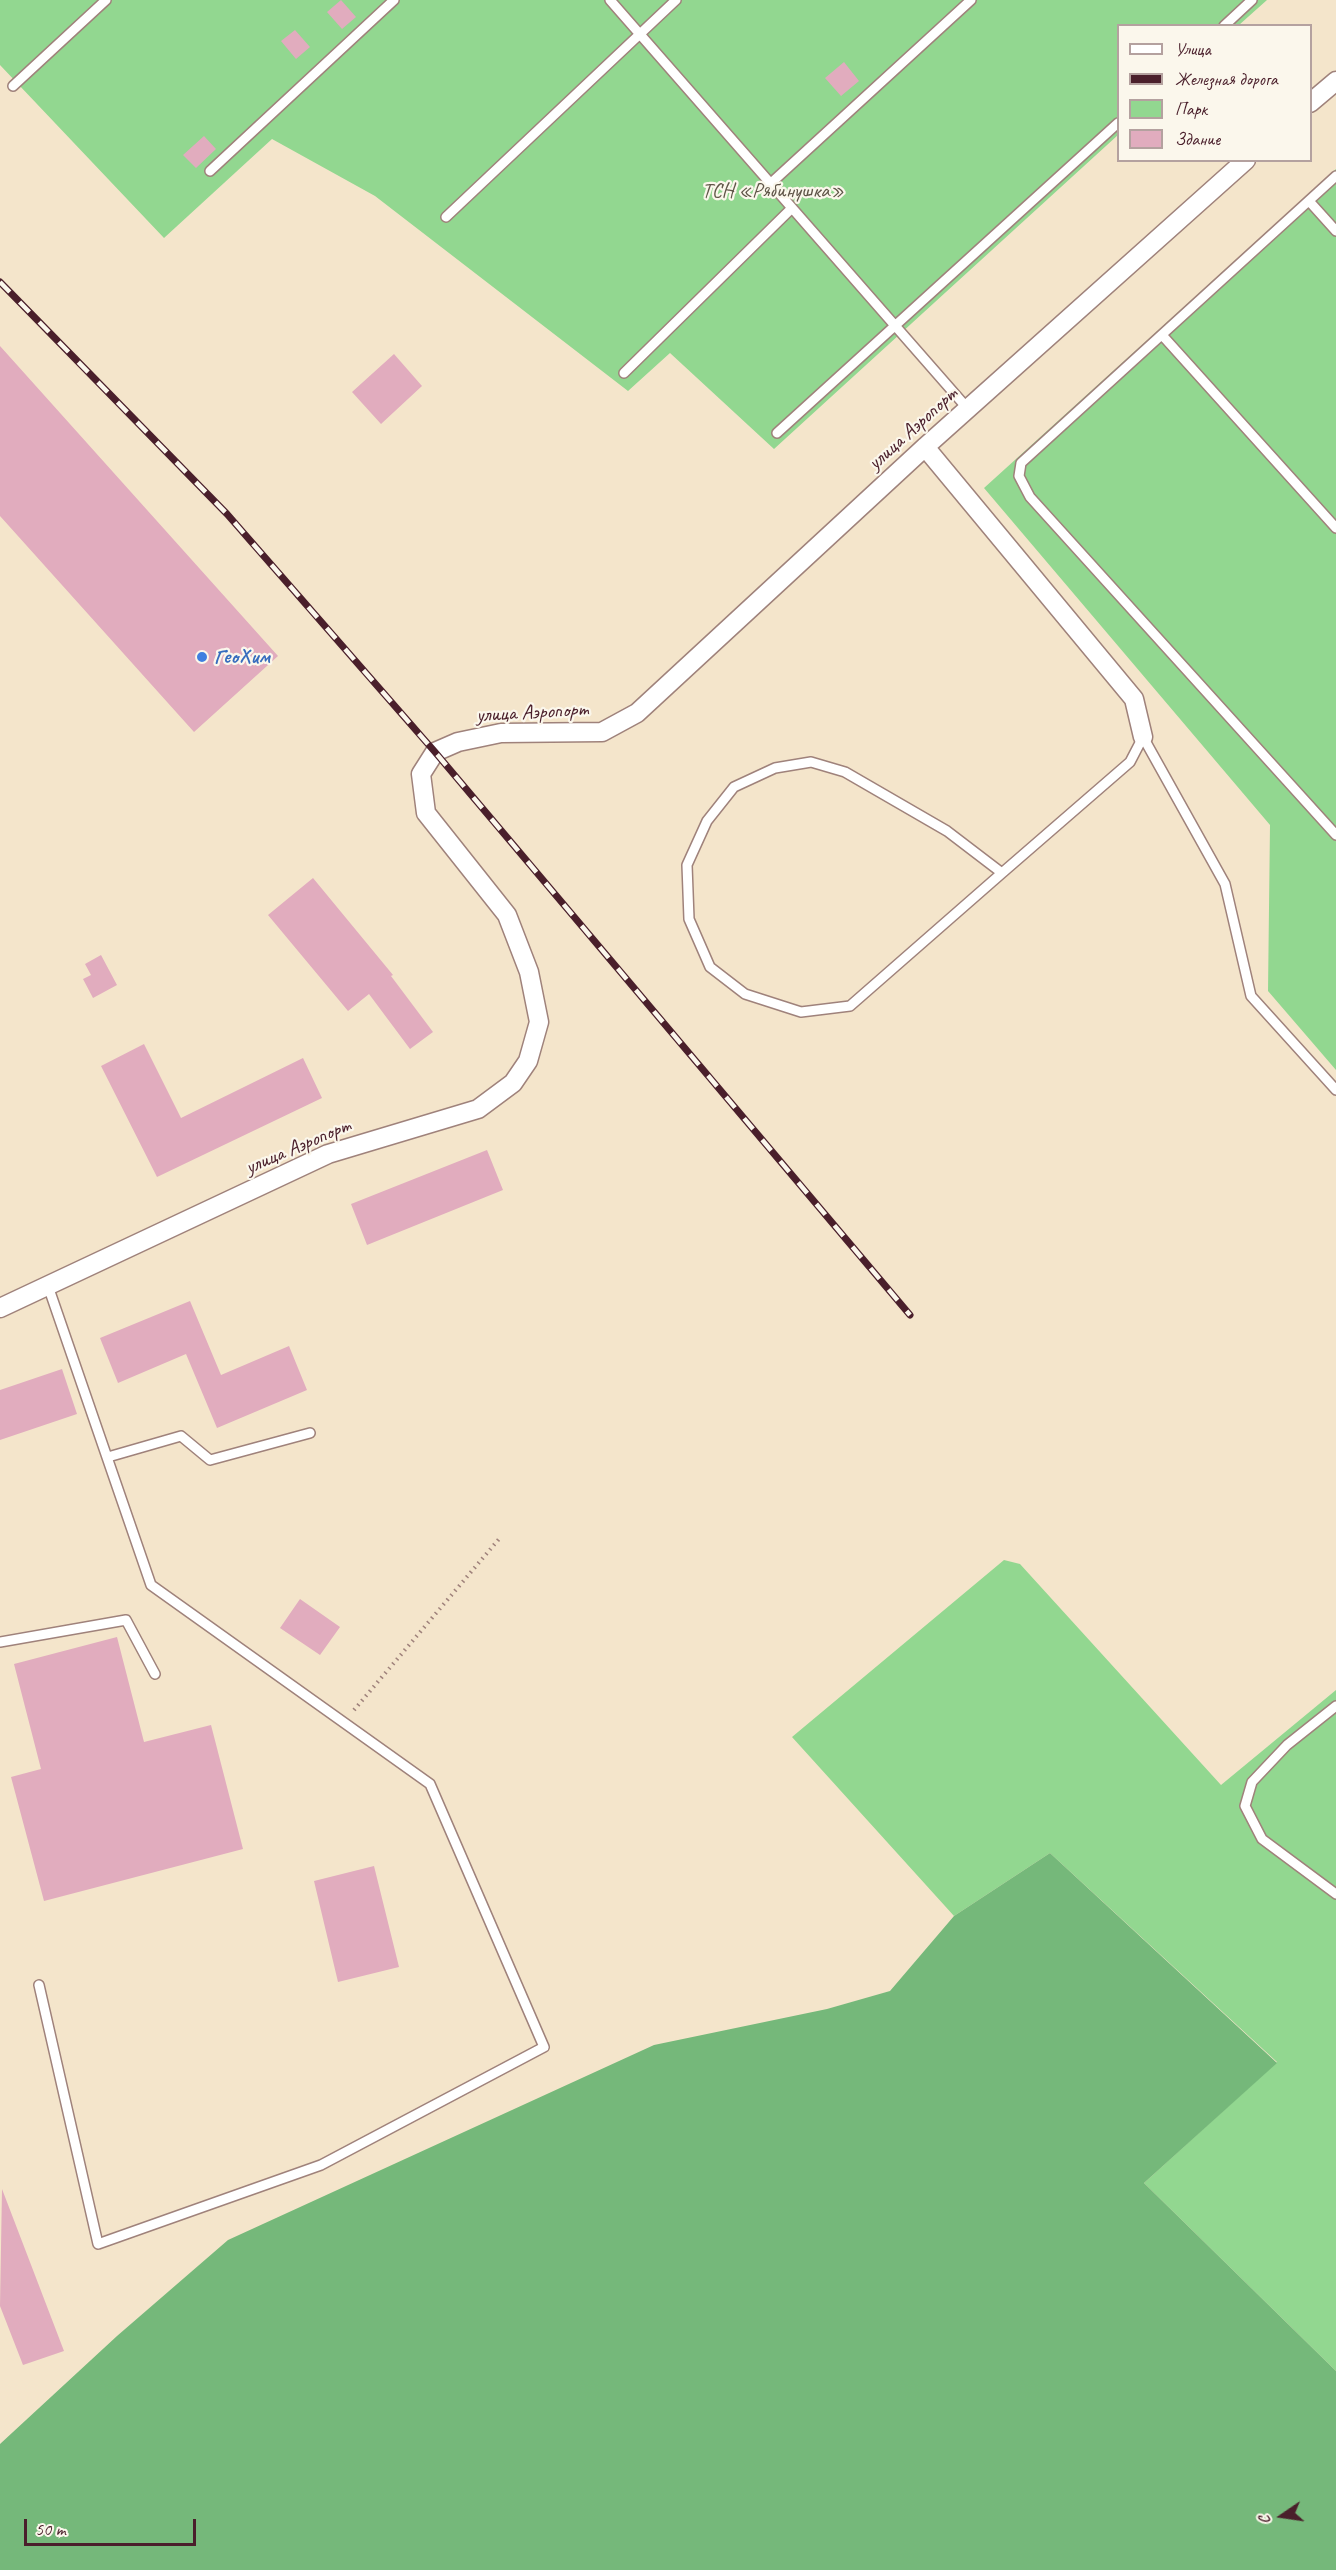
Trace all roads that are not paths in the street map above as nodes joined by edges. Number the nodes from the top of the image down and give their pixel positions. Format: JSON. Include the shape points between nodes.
{"nodes":[{"id":1,"x":106,"y":0,"type":"edge"},
{"id":2,"x":394,"y":0,"type":"edge"},
{"id":3,"x":610,"y":0,"type":"edge"},
{"id":4,"x":676,"y":0,"type":"edge"},
{"id":5,"x":970,"y":0,"type":"edge"},
{"id":6,"x":1252,"y":0,"type":"edge"},
{"id":7,"x":1226,"y":24,"type":"edge"},
{"id":8,"x":639,"y":33,"type":"junction"},
{"id":9,"x":1336,"y":81,"type":"edge"},
{"id":10,"x":13,"y":86,"type":"dead end"},
{"id":11,"x":1312,"y":102,"type":"edge"},
{"id":12,"x":1117,"y":125,"type":"edge"},
{"id":13,"x":1244,"y":162,"type":"edge"},
{"id":14,"x":210,"y":171,"type":"dead end"},
{"id":15,"x":1336,"y":176,"type":"edge"},
{"id":16,"x":770,"y":183,"type":"junction"},
{"id":17,"x":1309,"y":201,"type":"junction"},
{"id":18,"x":792,"y":208,"type":"junction"},
{"id":19,"x":446,"y":217,"type":"dead end"},
{"id":20,"x":1336,"y":231,"type":"edge"},
{"id":21,"x":896,"y":327,"type":"junction"},
{"id":22,"x":1162,"y":335,"type":"junction"},
{"id":23,"x":624,"y":373,"type":"dead end"},
{"id":24,"x":968,"y":410,"type":"junction"},
{"id":25,"x":777,"y":433,"type":"dead end"},
{"id":26,"x":925,"y":447,"type":"junction"},
{"id":27,"x":1336,"y":528,"type":"edge"},
{"id":28,"x":1143,"y":736,"type":"junction"},
{"id":29,"x":1336,"y":835,"type":"edge"},
{"id":30,"x":1002,"y":873,"type":"junction"},
{"id":31,"x":1336,"y":1090,"type":"edge"},
{"id":32,"x":48,"y":1286,"type":"junction"},
{"id":33,"x":0,"y":1308,"type":"edge"},
{"id":34,"x":310,"y":1432,"type":"dead end"},
{"id":35,"x":108,"y":1457,"type":"junction"},
{"id":36,"x":0,"y":1642,"type":"edge"},
{"id":37,"x":156,"y":1674,"type":"dead end"},
{"id":38,"x":1336,"y":1706,"type":"edge"},
{"id":39,"x":1336,"y":1894,"type":"edge"},
{"id":40,"x":39,"y":1985,"type":"dead end"}],
"edges":[{"from":1,"to":10,"type":"lane"},
{"from":2,"to":14,"type":"lane"},
{"from":3,"to":8,"type":"lane"},
{"from":4,"to":8,"type":"lane"},
{"from":5,"to":16,"type":"lane"},
{"from":6,"to":7,"type":"lane"},
{"from":8,"to":16,"type":"lane"},
{"from":8,"to":19,"type":"lane"},
{"from":9,"to":11,"type":"street"},
{"from":12,"to":21,"type":"lane"},
{"from":13,"to":24,"type":"street","name":"улица Аэропорт"},
{"from":15,"to":17,"type":"lane"},
{"from":16,"to":18,"type":"lane"},
{"from":17,"to":20,"type":"lane"},
{"from":17,"to":22,"type":"lane"},
{"from":18,"to":21,"type":"lane"},
{"from":18,"to":23,"type":"lane"},
{"from":21,"to":24,"type":"lane"},
{"from":21,"to":25,"type":"lane"},
{"from":22,"to":27,"type":"lane"},
{"from":22,"to":29,"type":"lane","via":[[1021,463],[1019,476],[1030,497]]},
{"from":24,"to":26,"type":"street","name":"улица Аэропорт"},
{"from":26,"to":28,"type":"street","via":[[1134,699]]},
{"from":26,"to":32,"type":"street","name":"улица Аэропорт","via":[[638,713],[602,732],[501,733],[458,742],[435,752],[421,774],[426,813],[507,915],[529,972],[539,1022],[528,1061],[513,1083],[478,1109],[328,1154]]},
{"from":28,"to":30,"type":"lane","via":[[1130,762]]},
{"from":28,"to":31,"type":"lane","via":[[1225,884],[1251,996]]},
{"from":30,"to":30,"type":"lane","via":[[947,831],[845,771],[811,762],[775,768],[734,787],[714,812],[687,865],[689,919],[710,967],[745,994],[801,1012],[850,1006]]},
{"from":32,"to":33,"type":"street","name":"улица Аэропорт"},
{"from":32,"to":35,"type":"lane"},
{"from":34,"to":35,"type":"lane","via":[[210,1460],[181,1436]]},
{"from":35,"to":40,"type":"lane","via":[[152,1586],[430,1784],[544,2047],[321,2165],[98,2244]]},
{"from":36,"to":37,"type":"lane","via":[[126,1620]]},
{"from":38,"to":39,"type":"lane","via":[[1287,1745],[1252,1782],[1245,1806],[1262,1839]]}]}
